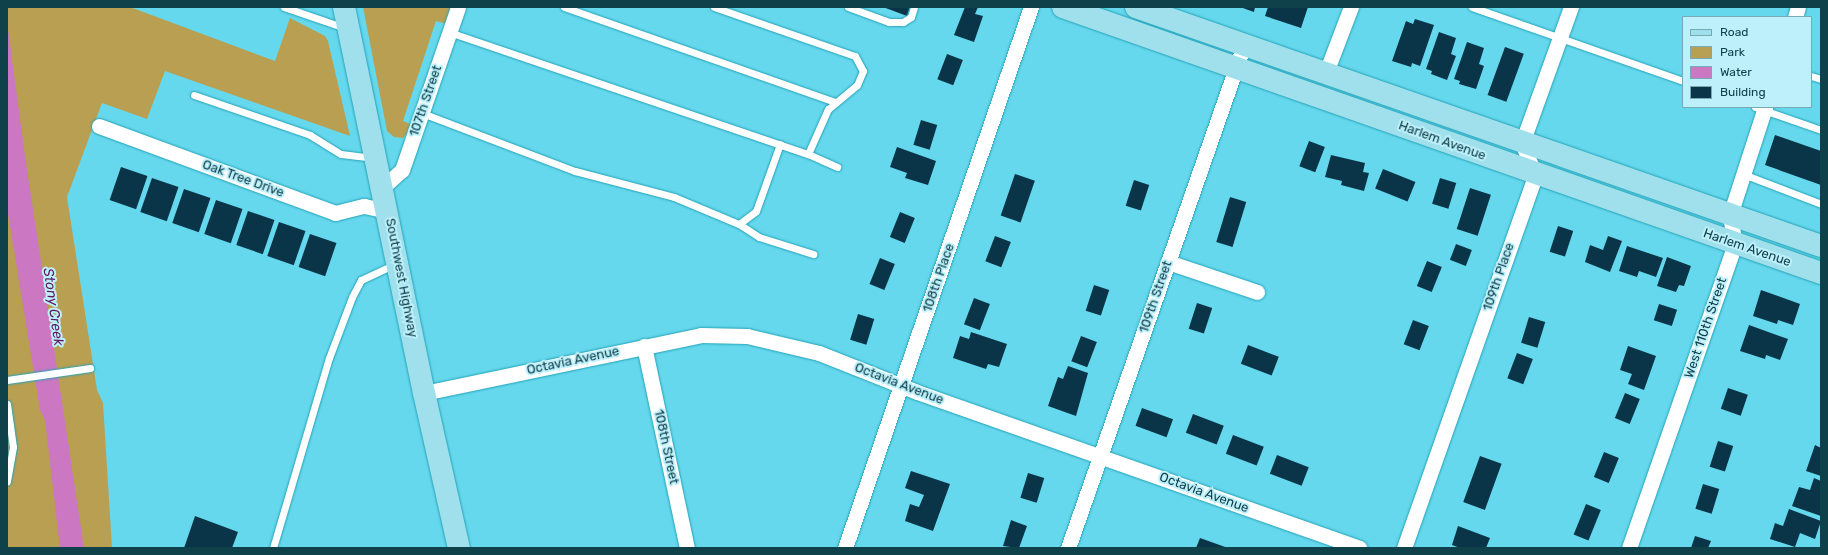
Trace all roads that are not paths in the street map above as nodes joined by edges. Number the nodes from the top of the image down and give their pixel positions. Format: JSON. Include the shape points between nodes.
{"nodes":[{"id":1,"x":284,"y":7,"type":"edge"},
{"id":2,"x":344,"y":7,"type":"edge"},
{"id":3,"x":458,"y":7,"type":"edge"},
{"id":4,"x":564,"y":7,"type":"edge"},
{"id":5,"x":714,"y":7,"type":"edge"},
{"id":6,"x":848,"y":7,"type":"edge"},
{"id":7,"x":914,"y":7,"type":"edge"},
{"id":8,"x":1031,"y":7,"type":"edge"},
{"id":9,"x":1063,"y":7,"type":"edge"},
{"id":10,"x":1136,"y":7,"type":"edge"},
{"id":11,"x":1351,"y":7,"type":"edge"},
{"id":12,"x":1472,"y":7,"type":"edge"},
{"id":13,"x":1571,"y":7,"type":"edge"},
{"id":14,"x":349,"y":29,"type":"junction"},
{"id":15,"x":449,"y":32,"type":"junction"},
{"id":16,"x":1560,"y":38,"type":"junction"},
{"id":17,"x":1244,"y":45,"type":"junction"},
{"id":18,"x":1236,"y":68,"type":"junction"},
{"id":19,"x":1325,"y":75,"type":"junction"},
{"id":20,"x":1682,"y":81,"type":"edge"},
{"id":21,"x":194,"y":95,"type":"dead end"},
{"id":22,"x":836,"y":102,"type":"junction"},
{"id":23,"x":1762,"y":108,"type":"edge"},
{"id":24,"x":422,"y":113,"type":"junction"},
{"id":25,"x":99,"y":126,"type":"dead end"},
{"id":26,"x":1821,"y":130,"type":"edge"},
{"id":27,"x":1522,"y":143,"type":"junction"},
{"id":28,"x":780,"y":144,"type":"junction"},
{"id":29,"x":808,"y":154,"type":"junction"},
{"id":30,"x":377,"y":159,"type":"junction"},
{"id":31,"x":837,"y":167,"type":"dead end"},
{"id":32,"x":1536,"y":174,"type":"junction"},
{"id":33,"x":1743,"y":174,"type":"junction"},
{"id":34,"x":383,"y":187,"type":"junction"},
{"id":35,"x":1821,"y":204,"type":"edge"},
{"id":36,"x":388,"y":211,"type":"junction"},
{"id":37,"x":1730,"y":215,"type":"junction"},
{"id":38,"x":739,"y":224,"type":"junction"},
{"id":39,"x":1820,"y":243,"type":"edge"},
{"id":40,"x":1735,"y":244,"type":"junction"},
{"id":41,"x":814,"y":254,"type":"dead end"},
{"id":42,"x":398,"y":262,"type":"junction"},
{"id":43,"x":1168,"y":262,"type":"junction"},
{"id":44,"x":1821,"y":273,"type":"edge"},
{"id":45,"x":1257,"y":292,"type":"dead end"},
{"id":46,"x":644,"y":346,"type":"junction"},
{"id":47,"x":90,"y":368,"type":"dead end"},
{"id":48,"x":7,"y":380,"type":"edge"},
{"id":49,"x":903,"y":385,"type":"junction"},
{"id":50,"x":424,"y":393,"type":"junction"},
{"id":51,"x":7,"y":404,"type":"edge"},
{"id":52,"x":1100,"y":456,"type":"junction"},
{"id":53,"x":7,"y":481,"type":"edge"},
{"id":54,"x":273,"y":548,"type":"edge"},
{"id":55,"x":460,"y":548,"type":"edge"},
{"id":56,"x":687,"y":548,"type":"edge"},
{"id":57,"x":845,"y":548,"type":"edge"},
{"id":58,"x":1068,"y":548,"type":"edge"},
{"id":59,"x":1359,"y":548,"type":"edge"},
{"id":60,"x":1404,"y":548,"type":"edge"},
{"id":61,"x":1629,"y":548,"type":"edge"}],
"edges":[{"from":1,"to":14,"type":"lane"},
{"from":2,"to":14,"type":"main road","name":"Southwest Highway"},
{"from":3,"to":15,"type":"street","name":"107th Street"},
{"from":4,"to":22,"type":"lane"},
{"from":5,"to":22,"type":"lane","via":[[855,56],[863,71],[857,85]]},
{"from":6,"to":7,"type":"lane","via":[[889,22],[903,22],[911,17]]},
{"from":8,"to":49,"type":"street","name":"108th Place"},
{"from":9,"to":18,"type":"main road","name":"Harlem Avenue"},
{"from":10,"to":17,"type":"main road","name":"Harlem Avenue"},
{"from":11,"to":19,"type":"street"},
{"from":12,"to":16,"type":"lane"},
{"from":13,"to":16,"type":"street"},
{"from":14,"to":30,"type":"main road","name":"Southwest Highway"},
{"from":15,"to":24,"type":"street","name":"107th Street"},
{"from":15,"to":28,"type":"lane"},
{"from":16,"to":20,"type":"lane"},
{"from":16,"to":27,"type":"street"},
{"from":17,"to":18,"type":"street","name":"109th Street"},
{"from":17,"to":19,"type":"main road","name":"Harlem Avenue"},
{"from":18,"to":32,"type":"main road","name":"Harlem Avenue"},
{"from":18,"to":43,"type":"street","name":"109th Street"},
{"from":19,"to":27,"type":"main road","name":"Harlem Avenue"},
{"from":21,"to":30,"type":"lane","via":[[310,135],[341,154]]},
{"from":22,"to":29,"type":"lane","via":[[828,109]]},
{"from":23,"to":26,"type":"lane"},
{"from":23,"to":33,"type":"street","name":"West 110th Street"},
{"from":24,"to":34,"type":"street","name":"107th Street","via":[[402,170]]},
{"from":24,"to":38,"type":"lane","via":[[576,171],[674,197]]},
{"from":25,"to":36,"type":"street","name":"Oak Tree Drive","via":[[335,213],[364,206]]},
{"from":27,"to":32,"type":"street"},
{"from":27,"to":37,"type":"main road","name":"Harlem Avenue"},
{"from":28,"to":29,"type":"lane"},
{"from":28,"to":38,"type":"lane","via":[[756,211]]},
{"from":29,"to":31,"type":"lane"},
{"from":30,"to":34,"type":"main road","name":"Southwest Highway"},
{"from":32,"to":40,"type":"main road","name":"Harlem Avenue"},
{"from":32,"to":60,"type":"street","name":"109th Place"},
{"from":33,"to":35,"type":"lane"},
{"from":33,"to":37,"type":"street","name":"West 110th Street"},
{"from":34,"to":36,"type":"main road","name":"Southwest Highway"},
{"from":36,"to":42,"type":"main road","name":"Southwest Highway"},
{"from":37,"to":39,"type":"main road","name":"Harlem Avenue"},
{"from":37,"to":40,"type":"street","name":"West 110th Street"},
{"from":38,"to":41,"type":"lane","via":[[759,237]]},
{"from":40,"to":44,"type":"main road","name":"Harlem Avenue"},
{"from":40,"to":61,"type":"street","name":"West 110th Street"},
{"from":42,"to":50,"type":"main road","name":"Southwest Highway"},
{"from":42,"to":54,"type":"lane","via":[[361,280],[352,297],[329,358]]},
{"from":43,"to":45,"type":"street"},
{"from":43,"to":52,"type":"street","name":"109th Street"},
{"from":46,"to":49,"type":"street","name":"Octavia Avenue","via":[[701,335],[747,336],[819,354]]},
{"from":46,"to":50,"type":"street","name":"Octavia Avenue"},
{"from":46,"to":56,"type":"street","name":"108th Street"},
{"from":47,"to":48,"type":"lane"},
{"from":49,"to":52,"type":"street","name":"Octavia Avenue","via":[[916,392]]},
{"from":49,"to":57,"type":"street","name":"108th Place"},
{"from":50,"to":55,"type":"main road","name":"Southwest Highway"},
{"from":51,"to":53,"type":"lane","via":[[13,447]]},
{"from":52,"to":58,"type":"street","name":"109th Street"},
{"from":52,"to":59,"type":"street","name":"Octavia Avenue"}]}
